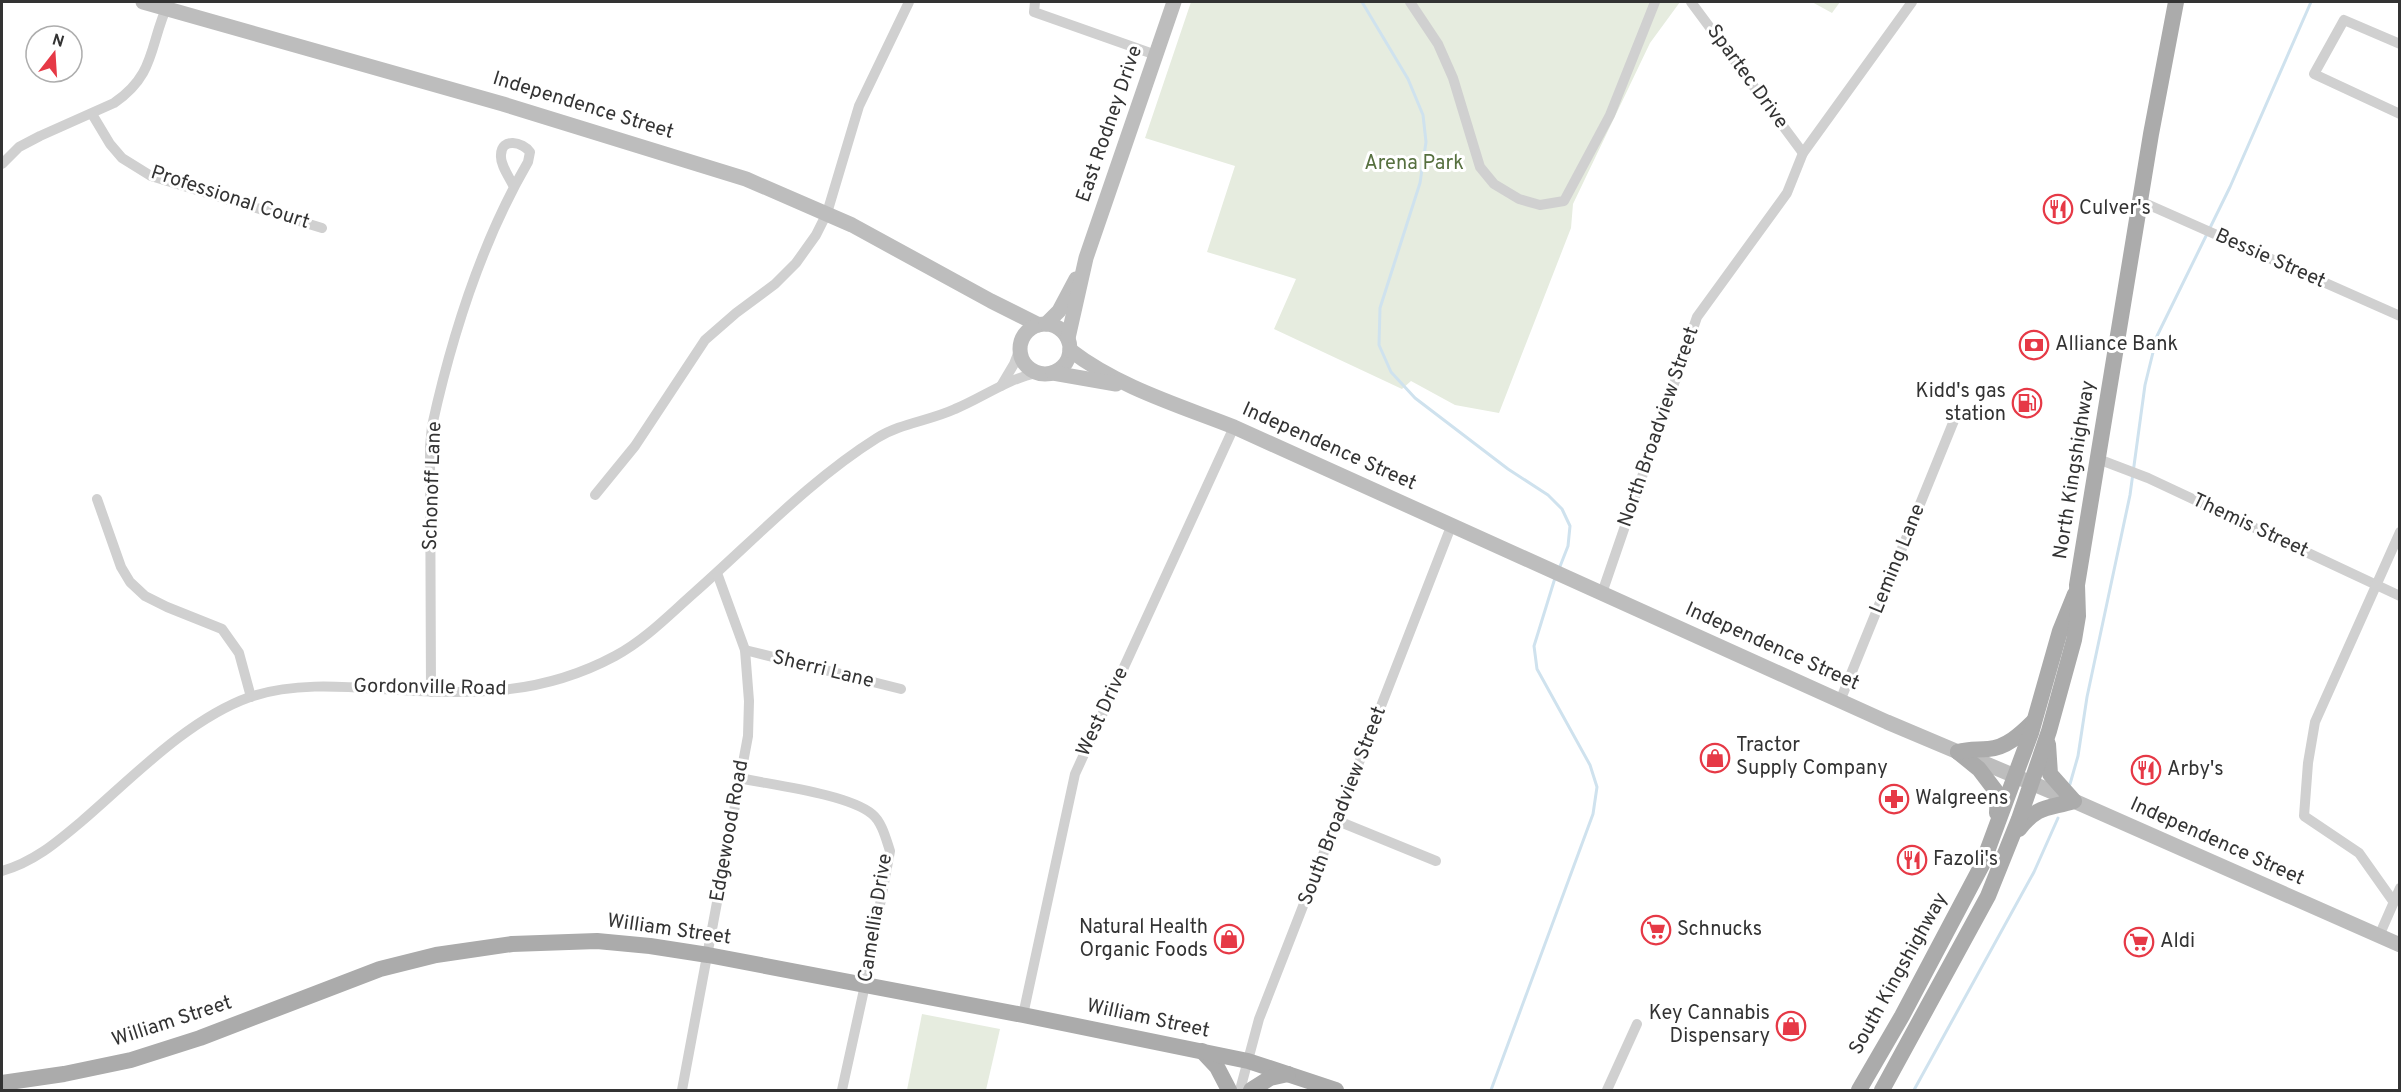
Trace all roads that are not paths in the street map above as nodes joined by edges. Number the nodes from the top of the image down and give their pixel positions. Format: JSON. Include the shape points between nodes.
{"nodes":[{"id":1,"x":143,"y":2,"type":"edge"},
{"id":2,"x":905,"y":2,"type":"edge"},
{"id":3,"x":1035,"y":2,"type":"edge"},
{"id":4,"x":1174,"y":2,"type":"edge"},
{"id":5,"x":1410,"y":2,"type":"edge"},
{"id":6,"x":1655,"y":2,"type":"edge"},
{"id":7,"x":1691,"y":2,"type":"edge"},
{"id":8,"x":1912,"y":2,"type":"edge"},
{"id":9,"x":2176,"y":2,"type":"edge"},
{"id":10,"x":168,"y":4,"type":"edge"},
{"id":11,"x":2400,"y":44,"type":"edge"},
{"id":12,"x":1156,"y":55,"type":"junction"},
{"id":13,"x":92,"y":114,"type":"junction"},
{"id":14,"x":2400,"y":114,"type":"edge"},
{"id":15,"x":1803,"y":153,"type":"junction"},
{"id":16,"x":2,"y":164,"type":"edge"},
{"id":17,"x":513,"y":187,"type":"dead end"},
{"id":18,"x":2140,"y":201,"type":"junction"},
{"id":19,"x":827,"y":213,"type":"junction"},
{"id":20,"x":322,"y":228,"type":"dead end"},
{"id":21,"x":1086,"y":261,"type":"junction"},
{"id":22,"x":991,"y":301,"type":"junction"},
{"id":23,"x":2400,"y":316,"type":"edge"},
{"id":24,"x":1042,"y":325,"type":"junction"},
{"id":25,"x":1021,"y":344,"type":"junction"},
{"id":26,"x":1069,"y":344,"type":"junction"},
{"id":27,"x":1037,"y":373,"type":"junction"},
{"id":28,"x":1053,"y":373,"type":"junction"},
{"id":29,"x":1000,"y":386,"type":"junction"},
{"id":30,"x":1128,"y":386,"type":"junction"},
{"id":31,"x":1955,"y":418,"type":"dead end"},
{"id":32,"x":1234,"y":427,"type":"junction"},
{"id":33,"x":2098,"y":459,"type":"junction"},
{"id":34,"x":595,"y":495,"type":"dead end"},
{"id":35,"x":97,"y":499,"type":"dead end"},
{"id":36,"x":1452,"y":524,"type":"junction"},
{"id":37,"x":2400,"y":532,"type":"edge"},
{"id":38,"x":717,"y":573,"type":"junction"},
{"id":39,"x":2374,"y":585,"type":"junction"},
{"id":40,"x":2076,"y":590,"type":"junction"},
{"id":41,"x":1602,"y":592,"type":"junction"},
{"id":42,"x":2400,"y":596,"type":"edge"},
{"id":43,"x":745,"y":650,"type":"junction"},
{"id":44,"x":901,"y":689,"type":"dead end"},
{"id":45,"x":431,"y":692,"type":"junction"},
{"id":46,"x":251,"y":697,"type":"junction"},
{"id":47,"x":1840,"y":701,"type":"junction"},
{"id":48,"x":2034,"y":721,"type":"junction"},
{"id":49,"x":2049,"y":731,"type":"junction"},
{"id":50,"x":1958,"y":752,"type":"junction"},
{"id":51,"x":739,"y":778,"type":"junction"},
{"id":52,"x":2023,"y":780,"type":"junction"},
{"id":53,"x":2073,"y":801,"type":"junction"},
{"id":54,"x":1338,"y":821,"type":"junction"},
{"id":55,"x":1995,"y":831,"type":"junction"},
{"id":56,"x":2011,"y":839,"type":"junction"},
{"id":57,"x":1436,"y":861,"type":"dead end"},
{"id":58,"x":2,"y":871,"type":"edge"},
{"id":59,"x":2400,"y":888,"type":"edge"},
{"id":60,"x":2393,"y":901,"type":"junction"},
{"id":61,"x":2379,"y":936,"type":"junction"},
{"id":62,"x":2400,"y":945,"type":"edge"},
{"id":63,"x":708,"y":955,"type":"junction"},
{"id":64,"x":865,"y":985,"type":"junction"},
{"id":65,"x":1023,"y":1015,"type":"junction"},
{"id":66,"x":1637,"y":1024,"type":"dead end"},
{"id":67,"x":1202,"y":1051,"type":"junction"},
{"id":68,"x":1248,"y":1061,"type":"junction"},
{"id":69,"x":1288,"y":1074,"type":"junction"},
{"id":70,"x":2,"y":1083,"type":"edge"},
{"id":71,"x":682,"y":1090,"type":"edge"},
{"id":72,"x":842,"y":1090,"type":"edge"},
{"id":73,"x":1229,"y":1090,"type":"edge"},
{"id":74,"x":1240,"y":1090,"type":"edge"},
{"id":75,"x":1251,"y":1090,"type":"edge"},
{"id":76,"x":1336,"y":1090,"type":"edge"},
{"id":77,"x":1607,"y":1090,"type":"edge"},
{"id":78,"x":1859,"y":1090,"type":"edge"},
{"id":79,"x":1882,"y":1090,"type":"edge"}],
"edges":[{"from":1,"to":10,"type":"street","name":"Independence Street"},
{"from":2,"to":19,"type":"street","via":[[859,106]]},
{"from":3,"to":12,"type":"street","via":[[1034,12]]},
{"from":4,"to":12,"type":"street","name":"East Rodney Drive"},
{"from":5,"to":6,"type":"street","via":[[1438,44],[1453,78],[1479,167],[1494,184],[1519,199],[1540,205],[1564,201],[1610,115]]},
{"from":7,"to":15,"type":"street","name":"Spartec Drive"},
{"from":8,"to":15,"type":"street","name":"North Broadview Street"},
{"from":9,"to":18,"type":"main road","name":"North Kingshighway"},
{"from":10,"to":13,"type":"street","via":[[144,75],[127,95]]},
{"from":10,"to":19,"type":"street","name":"Independence Street","via":[[746,179]]},
{"from":11,"to":14,"type":"street","via":[[2344,20],[2314,74]]},
{"from":12,"to":21,"type":"street","name":"East Rodney Drive"},
{"from":13,"to":16,"type":"street","via":[[19,147]]},
{"from":13,"to":20,"type":"street","name":"Professional Court","via":[[122,158],[151,176]]},
{"from":15,"to":41,"type":"street","name":"North Broadview Street","via":[[1787,193],[1697,317]]},
{"from":17,"to":45,"type":"street","name":"Schonoff Lane","via":[[470,288],[432,426]]},
{"from":18,"to":23,"type":"street","name":"Bessie Street"},
{"from":18,"to":33,"type":"main road","name":"North Kingshighway"},
{"from":19,"to":22,"type":"street","name":"Independence Street"},
{"from":19,"to":34,"type":"street","via":[[816,235],[789,270],[705,340],[636,446]]},
{"from":21,"to":24,"type":"street","name":"East Rodney Drive","via":[[1059,311]]},
{"from":21,"to":26,"type":"street","name":"East Rodney Drive"},
{"from":22,"to":24,"type":"street","name":"Independence Street"},
{"from":22,"to":25,"type":"street","name":"Independence Street","via":[[1011,322]]},
{"from":24,"to":25,"type":"street","via":[[1025,334]]},
{"from":24,"to":26,"type":"street","via":[[1056,327]]},
{"from":25,"to":27,"type":"street","via":[[1026,366]]},
{"from":25,"to":29,"type":"street","name":"Gordonville Road"},
{"from":26,"to":28,"type":"street","via":[[1068,362]]},
{"from":26,"to":30,"type":"street","name":"Independence Street","via":[[1094,367]]},
{"from":27,"to":28,"type":"street"},
{"from":27,"to":29,"type":"street","name":"Gordonville Road"},
{"from":28,"to":30,"type":"street","name":"Independence Street"},
{"from":29,"to":38,"type":"street","name":"Gordonville Road","via":[[947,413],[894,428],[874,440],[819,481]]},
{"from":30,"to":32,"type":"street","name":"Independence Street"},
{"from":31,"to":47,"type":"street","name":"Leming Lane"},
{"from":32,"to":36,"type":"street","name":"Independence Street"},
{"from":32,"to":65,"type":"street","name":"West Drive","via":[[1075,774]]},
{"from":33,"to":39,"type":"street","name":"Themis Street","via":[[2148,478]]},
{"from":33,"to":40,"type":"main road","name":"North Kingshighway"},
{"from":35,"to":46,"type":"street","via":[[130,582],[167,607],[222,629],[239,653]]},
{"from":36,"to":41,"type":"street","name":"Independence Street"},
{"from":36,"to":54,"type":"street","name":"South Broadview Street"},
{"from":37,"to":39,"type":"street"},
{"from":38,"to":43,"type":"street","name":"Edgewood Road"},
{"from":38,"to":45,"type":"street","name":"Gordonville Road","via":[[644,638],[572,677],[512,690]]},
{"from":39,"to":42,"type":"street","name":"Themis Street"},
{"from":39,"to":60,"type":"street","via":[[2315,722],[2304,816],[2359,853]]},
{"from":40,"to":48,"type":"main road","name":"North Kingshighway"},
{"from":40,"to":49,"type":"main road","name":"North Kingshighway","via":[[2078,616],[2074,640]]},
{"from":41,"to":47,"type":"street","name":"Independence Street"},
{"from":43,"to":44,"type":"street","name":"Sherri Lane"},
{"from":43,"to":51,"type":"street","name":"Edgewood Road","via":[[748,736]]},
{"from":45,"to":46,"type":"street","name":"Gordonville Road","via":[[336,686]]},
{"from":46,"to":58,"type":"street","name":"Gordonville Road","via":[[211,715],[179,737],[43,854]]},
{"from":47,"to":50,"type":"street","name":"Independence Street"},
{"from":48,"to":50,"type":"main road","via":[[2001,747]]},
{"from":48,"to":52,"type":"main road","name":"North Kingshighway"},
{"from":49,"to":52,"type":"main road","name":"North Kingshighway"},
{"from":49,"to":53,"type":"main road","via":[[2050,774]]},
{"from":50,"to":52,"type":"street","name":"Independence Street"},
{"from":50,"to":55,"type":"main road","via":[[1998,794]]},
{"from":51,"to":63,"type":"street","name":"Edgewood Road"},
{"from":51,"to":64,"type":"street","name":"Camellia Drive","via":[[849,801],[873,814],[884,831],[890,851]]},
{"from":52,"to":53,"type":"street","name":"Independence Street"},
{"from":52,"to":55,"type":"main road","name":"South Kingshighway"},
{"from":52,"to":56,"type":"main road","name":"South Kingshighway"},
{"from":53,"to":56,"type":"main road","via":[[2043,807]]},
{"from":53,"to":61,"type":"street","name":"Independence Street"},
{"from":54,"to":57,"type":"street"},
{"from":54,"to":68,"type":"street","name":"South Broadview Street","via":[[1260,1019]]},
{"from":55,"to":78,"type":"main road","name":"South Kingshighway","via":[[1958,911]]},
{"from":56,"to":79,"type":"main road","name":"South Kingshighway","via":[[1988,896]]},
{"from":59,"to":60,"type":"street"},
{"from":60,"to":61,"type":"street"},
{"from":61,"to":62,"type":"street","name":"Independence Street"},
{"from":63,"to":64,"type":"main road","name":"William Street"},
{"from":63,"to":70,"type":"main road","name":"William Street","via":[[597,941],[512,944],[436,955],[380,969],[200,1038],[131,1060]]},
{"from":63,"to":71,"type":"street","name":"Edgewood Road"},
{"from":64,"to":65,"type":"main road","name":"William Street"},
{"from":64,"to":72,"type":"street","name":"Camellia Drive"},
{"from":65,"to":67,"type":"main road","name":"William Street"},
{"from":66,"to":77,"type":"street"},
{"from":67,"to":68,"type":"main road","name":"William Street"},
{"from":67,"to":73,"type":"main road","via":[[1217,1067]]},
{"from":68,"to":69,"type":"main road","name":"William Street"},
{"from":68,"to":74,"type":"street","name":"South Broadview Street"},
{"from":69,"to":75,"type":"main road","via":[[1270,1078]]},
{"from":69,"to":76,"type":"main road","name":"William Street"}]}
